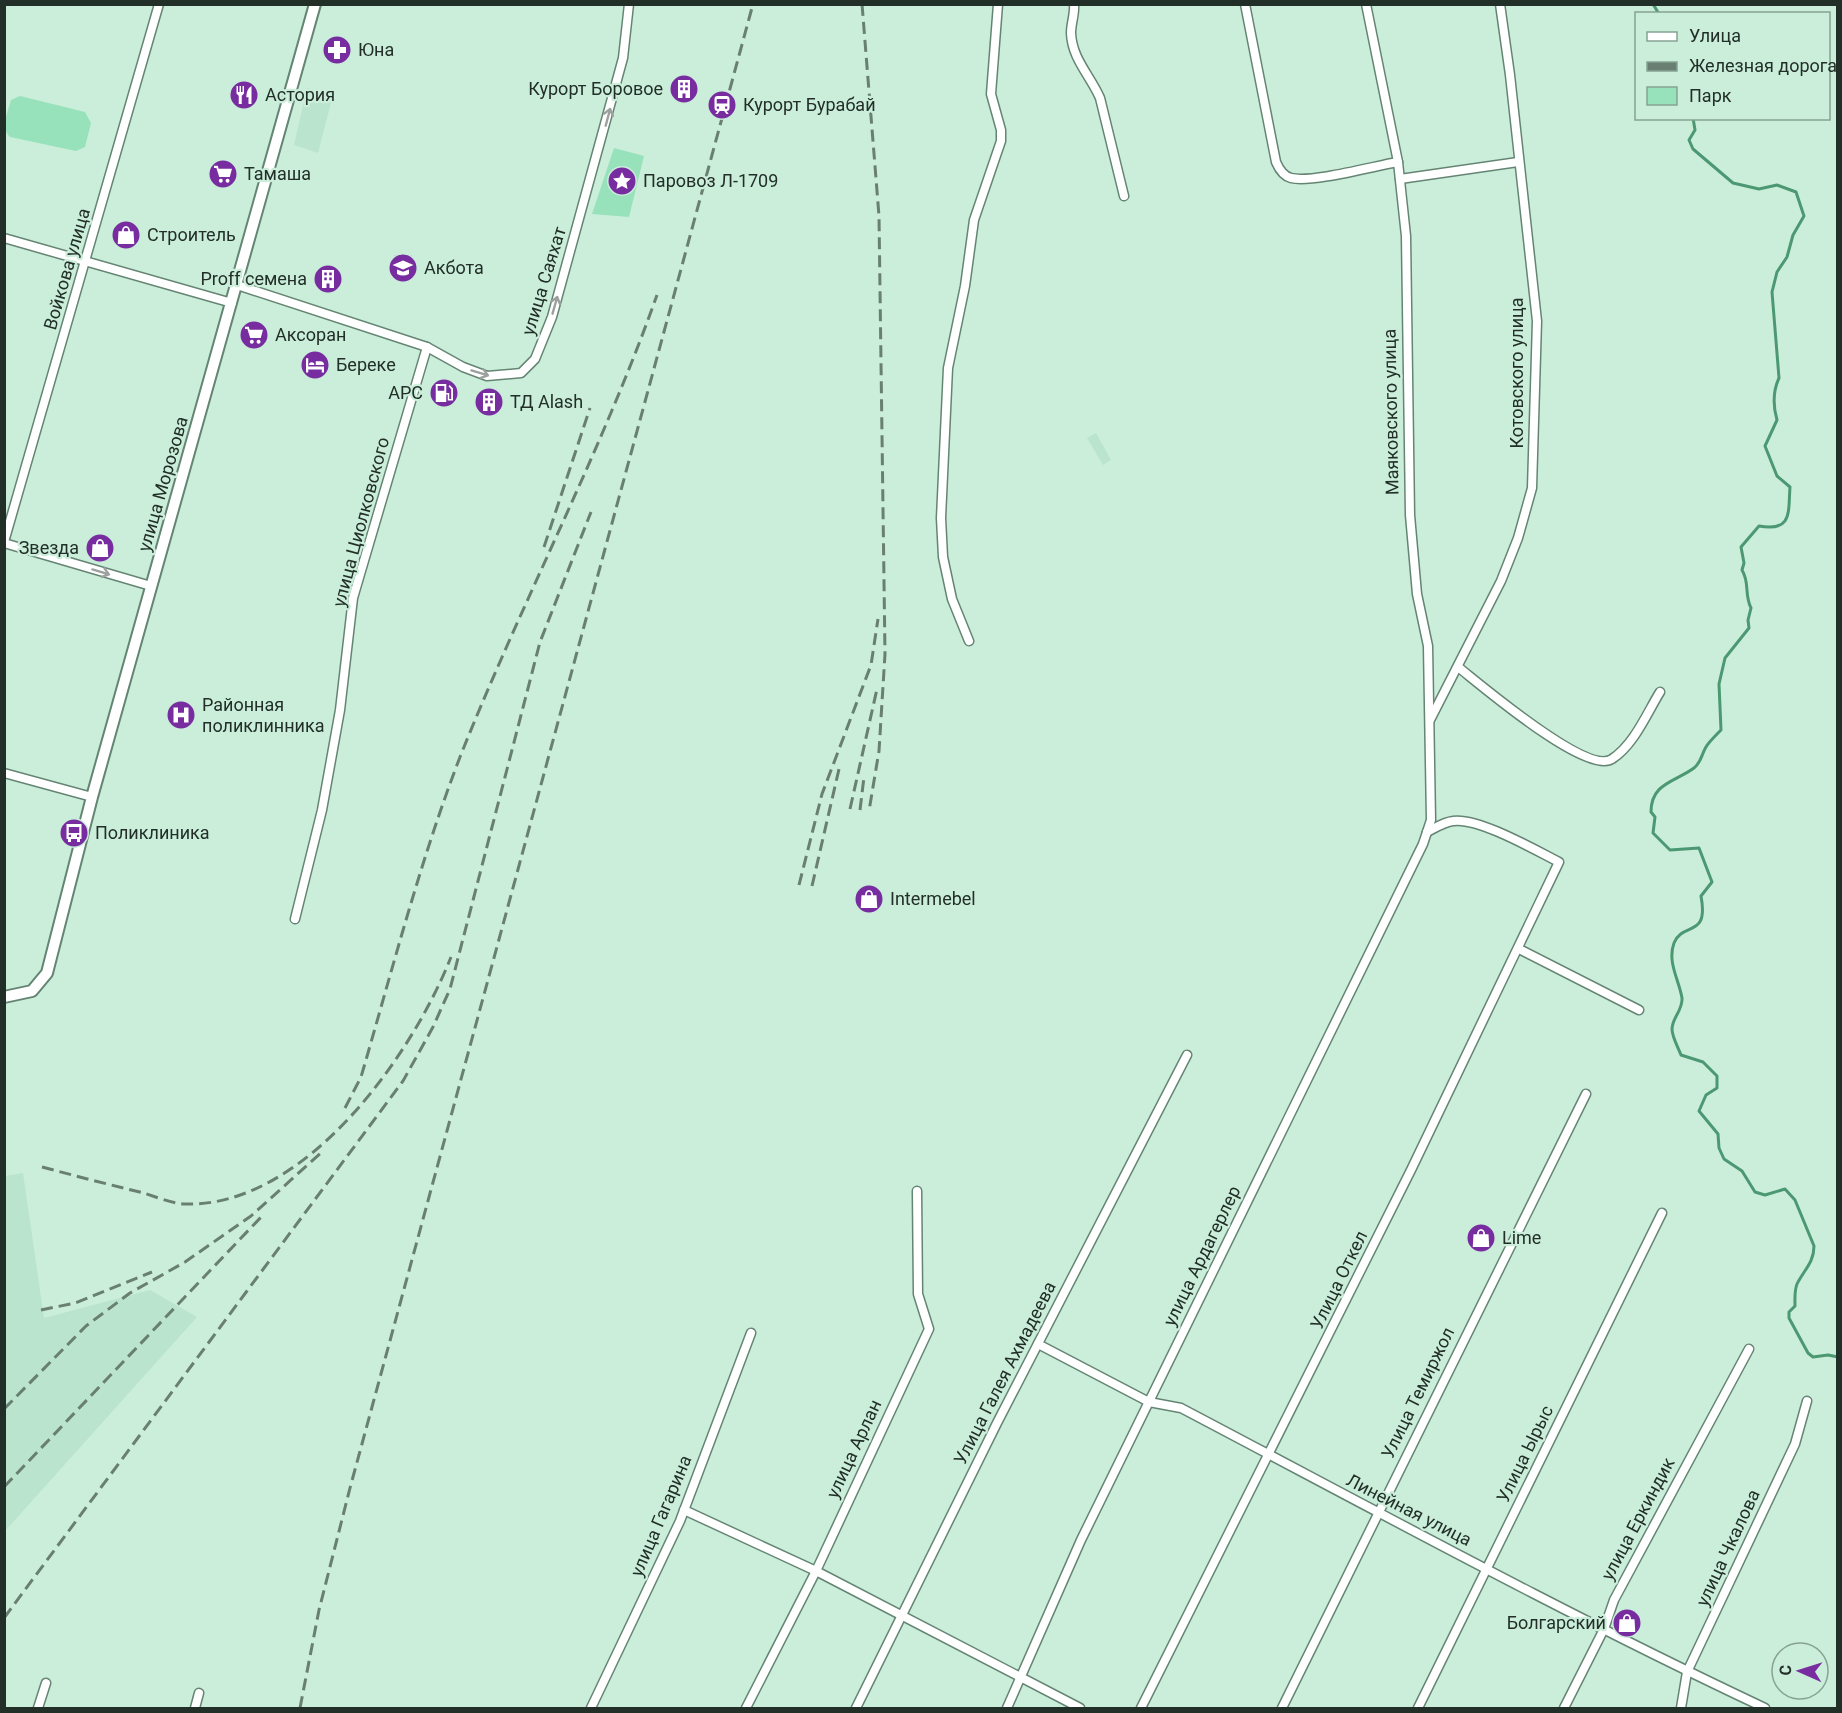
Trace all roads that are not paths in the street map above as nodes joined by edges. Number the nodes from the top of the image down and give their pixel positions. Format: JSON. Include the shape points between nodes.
{"nodes":[{"id":1,"x":159,"y":4,"type":"edge"},
{"id":2,"x":315,"y":4,"type":"edge"},
{"id":3,"x":629,"y":4,"type":"edge"},
{"id":4,"x":998,"y":4,"type":"edge"},
{"id":5,"x":1074,"y":4,"type":"edge"},
{"id":6,"x":1245,"y":4,"type":"edge"},
{"id":7,"x":1366,"y":4,"type":"edge"},
{"id":8,"x":1500,"y":4,"type":"edge"},
{"id":9,"x":1398,"y":162,"type":"junction"},
{"id":10,"x":1518,"y":162,"type":"junction"},
{"id":11,"x":1400,"y":179,"type":"junction"},
{"id":12,"x":1124,"y":196,"type":"dead end"},
{"id":13,"x":4,"y":237,"type":"edge"},
{"id":14,"x":87,"y":261,"type":"junction"},
{"id":15,"x":237,"y":285,"type":"junction"},
{"id":16,"x":232,"y":303,"type":"junction"},
{"id":17,"x":427,"y":347,"type":"junction"},
{"id":18,"x":4,"y":543,"type":"edge"},
{"id":19,"x":151,"y":586,"type":"junction"},
{"id":20,"x":969,"y":641,"type":"dead end"},
{"id":21,"x":1458,"y":667,"type":"junction"},
{"id":22,"x":1660,"y":692,"type":"dead end"},
{"id":23,"x":1429,"y":722,"type":"junction"},
{"id":24,"x":4,"y":773,"type":"edge"},
{"id":25,"x":92,"y":797,"type":"junction"},
{"id":26,"x":1431,"y":820,"type":"joint"},
{"id":27,"x":1427,"y":832,"type":"junction"},
{"id":28,"x":295,"y":919,"type":"dead end"},
{"id":29,"x":1520,"y":949,"type":"junction"},
{"id":30,"x":4,"y":998,"type":"edge"},
{"id":31,"x":1639,"y":1010,"type":"dead end"},
{"id":32,"x":1187,"y":1055,"type":"dead end"},
{"id":33,"x":1586,"y":1094,"type":"dead end"},
{"id":34,"x":916,"y":1191,"type":"dead end"},
{"id":35,"x":1662,"y":1213,"type":"dead end"},
{"id":36,"x":751,"y":1333,"type":"dead end"},
{"id":37,"x":1038,"y":1344,"type":"junction"},
{"id":38,"x":1749,"y":1349,"type":"dead end"},
{"id":39,"x":1807,"y":1401,"type":"dead end"},
{"id":40,"x":1149,"y":1402,"type":"junction"},
{"id":41,"x":1270,"y":1455,"type":"junction"},
{"id":42,"x":684,"y":1510,"type":"junction"},
{"id":43,"x":1377,"y":1512,"type":"junction"},
{"id":44,"x":1487,"y":1568,"type":"junction"},
{"id":45,"x":816,"y":1571,"type":"junction"},
{"id":46,"x":902,"y":1617,"type":"junction"},
{"id":47,"x":1604,"y":1629,"type":"junction"},
{"id":48,"x":1687,"y":1672,"type":"junction"},
{"id":49,"x":1022,"y":1677,"type":"junction"},
{"id":50,"x":46,"y":1683,"type":"dead end"},
{"id":51,"x":199,"y":1693,"type":"dead end"},
{"id":52,"x":38,"y":1708,"type":"edge"},
{"id":53,"x":195,"y":1708,"type":"edge"},
{"id":54,"x":591,"y":1708,"type":"edge"},
{"id":55,"x":746,"y":1708,"type":"edge"},
{"id":56,"x":856,"y":1708,"type":"edge"},
{"id":57,"x":1007,"y":1708,"type":"edge"},
{"id":58,"x":1080,"y":1708,"type":"edge"},
{"id":59,"x":1141,"y":1708,"type":"edge"},
{"id":60,"x":1282,"y":1708,"type":"edge"},
{"id":61,"x":1418,"y":1708,"type":"edge"},
{"id":62,"x":1564,"y":1708,"type":"edge"},
{"id":63,"x":1681,"y":1708,"type":"edge"},
{"id":64,"x":1765,"y":1708,"type":"edge"}],
"edges":[{"from":1,"to":14,"type":"street","name":"Войкова улица"},
{"from":2,"to":15,"type":"main road","name":"улица Морозова"},
{"from":17,"to":3,"type":"street","name":"улица Саяхат","one_way":true,"via":[[487,376],[521,373],[535,359],[552,317],[591,179],[623,58]]},
{"from":4,"to":20,"type":"street","via":[[991,94],[1001,141],[974,220],[948,368],[941,518],[943,557],[952,599]]},
{"from":5,"to":12,"type":"street","via":[[1071,33],[1077,61],[1100,98]]},
{"from":6,"to":9,"type":"street","via":[[1281,172],[1291,178],[1311,178]]},
{"from":7,"to":9,"type":"street","name":"Маяковского улица"},
{"from":8,"to":10,"type":"street","name":"Котовского улица"},
{"from":9,"to":11,"type":"street","name":"Маяковского улица"},
{"from":10,"to":11,"type":"street"},
{"from":10,"to":21,"type":"street","name":"Котовского улица","via":[[1537,321],[1532,488],[1501,581]]},
{"from":11,"to":23,"type":"street","name":"Маяковского улица","via":[[1406,236],[1412,547],[1428,646]]},
{"from":13,"to":14,"type":"street"},
{"from":14,"to":16,"type":"street"},
{"from":14,"to":18,"type":"street","name":"Войкова улица"},
{"from":15,"to":16,"type":"main road","name":"улица Морозова"},
{"from":15,"to":17,"type":"street","name":"улица Саяхат"},
{"from":16,"to":19,"type":"main road","name":"улица Морозова"},
{"from":17,"to":28,"type":"street","name":"улица Циолковского","via":[[353,598],[340,710],[322,810]]},
{"from":18,"to":19,"type":"street","one_way":true},
{"from":19,"to":25,"type":"main road","name":"улица Морозова"},
{"from":21,"to":22,"type":"street","via":[[1535,729],[1598,762],[1611,760],[1626,747]]},
{"from":21,"to":23,"type":"street","name":"Котовского улица"},
{"from":23,"to":26,"type":"street","name":"Маяковского улица"},
{"from":24,"to":25,"type":"street"},
{"from":25,"to":30,"type":"main road","name":"улица Морозова","via":[[47,973],[32,991]]},
{"from":26,"to":27,"type":"street","name":"улица Ардагерлер"},
{"from":27,"to":29,"type":"street","name":"Улица Откел","via":[[1462,821],[1510,837],[1559,862]]},
{"from":27,"to":40,"type":"street","name":"улица Ардагерлер"},
{"from":29,"to":31,"type":"street"},
{"from":29,"to":41,"type":"street","name":"Улица Откел"},
{"from":32,"to":37,"type":"street","name":"Улица Галея Ахмадеева"},
{"from":33,"to":43,"type":"street","name":"Улица Темиржол"},
{"from":34,"to":45,"type":"street","name":"улица Арлан","via":[[918,1294],[929,1329]]},
{"from":35,"to":44,"type":"street","name":"Улица Ырыс"},
{"from":36,"to":42,"type":"street","name":"улица Гагарина"},
{"from":37,"to":40,"type":"street","name":"Линейная улица"},
{"from":37,"to":46,"type":"street","name":"Улица Галея Ахмадеева"},
{"from":38,"to":47,"type":"street","name":"улица Еркиндик","via":[[1614,1600]]},
{"from":39,"to":48,"type":"street","name":"улица Чкалова","via":[[1795,1444]]},
{"from":40,"to":41,"type":"street","name":"Линейная улица","via":[[1181,1408]]},
{"from":40,"to":49,"type":"street","name":"улица Ардагерлер","via":[[1081,1540]]},
{"from":41,"to":43,"type":"street","name":"Линейная улица"},
{"from":41,"to":59,"type":"street","name":"Улица Откел"},
{"from":42,"to":45,"type":"street"},
{"from":42,"to":54,"type":"street","name":"улица Гагарина"},
{"from":43,"to":44,"type":"street","name":"Линейная улица"},
{"from":43,"to":60,"type":"street","name":"Улица Темиржол"},
{"from":44,"to":47,"type":"street","name":"Линейная улица"},
{"from":44,"to":61,"type":"street","name":"Улица Ырыс"},
{"from":45,"to":46,"type":"street"},
{"from":45,"to":55,"type":"street","name":"улица Арлан"},
{"from":46,"to":49,"type":"street"},
{"from":46,"to":56,"type":"street","name":"Улица Галея Ахмадеева"},
{"from":47,"to":48,"type":"street","name":"Линейная улица"},
{"from":47,"to":62,"type":"street","name":"улица Еркиндик"},
{"from":48,"to":63,"type":"street","name":"улица Чкалова"},
{"from":48,"to":64,"type":"street","name":"Линейная улица"},
{"from":49,"to":57,"type":"street","name":"улица Ардагерлер"},
{"from":49,"to":58,"type":"street"},
{"from":50,"to":52,"type":"street"},
{"from":51,"to":53,"type":"street"}]}
